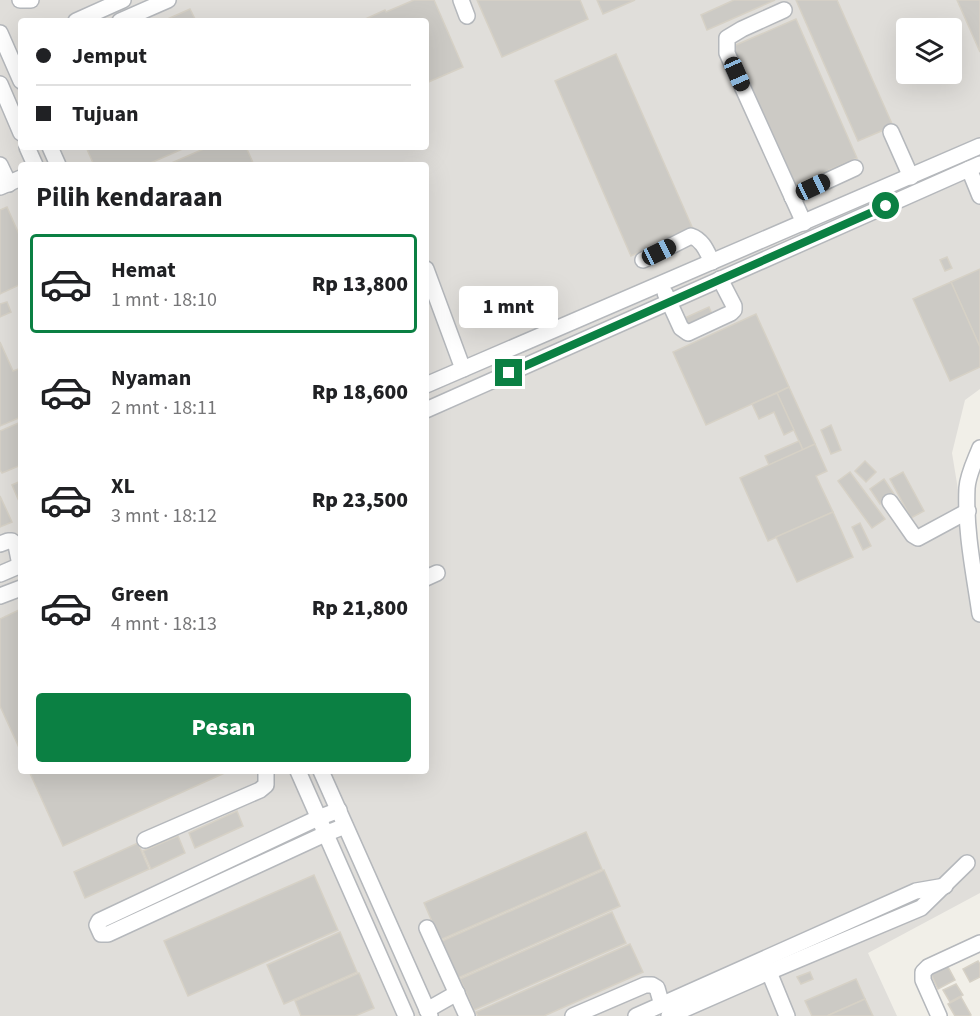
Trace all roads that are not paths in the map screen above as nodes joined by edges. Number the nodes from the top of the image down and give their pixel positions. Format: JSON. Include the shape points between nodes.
{"nodes":[{"id":1,"x":20,"y":0,"type":"edge"},
{"id":2,"x":31,"y":0,"type":"edge"},
{"id":3,"x":123,"y":0,"type":"edge"},
{"id":4,"x":168,"y":0,"type":"edge"},
{"id":5,"x":461,"y":0,"type":"edge"},
{"id":6,"x":784,"y":10,"type":"dead end"},
{"id":7,"x":467,"y":16,"type":"dead end"},
{"id":8,"x":83,"y":18,"type":"edge"},
{"id":9,"x":127,"y":18,"type":"edge"},
{"id":10,"x":0,"y":33,"type":"edge"},
{"id":11,"x":10,"y":50,"type":"edge"},
{"id":12,"x":18,"y":69,"type":"edge"},
{"id":13,"x":18,"y":71,"type":"edge"},
{"id":14,"x":0,"y":74,"type":"edge"},
{"id":15,"x":2,"y":94,"type":"edge"},
{"id":16,"x":18,"y":127,"type":"edge"},
{"id":17,"x":891,"y":132,"type":"dead end"},
{"id":18,"x":980,"y":146,"type":"edge"},
{"id":19,"x":0,"y":165,"type":"edge"},
{"id":20,"x":974,"y":166,"type":"edge"},
{"id":21,"x":855,"y":168,"type":"dead end"},
{"id":22,"x":911,"y":177,"type":"junction"},
{"id":23,"x":10,"y":183,"type":"edge"},
{"id":24,"x":980,"y":196,"type":"edge"},
{"id":25,"x":792,"y":197,"type":"junction"},
{"id":26,"x":804,"y":223,"type":"junction"},
{"id":27,"x":643,"y":260,"type":"dead end"},
{"id":28,"x":712,"y":262,"type":"junction"},
{"id":29,"x":429,"y":277,"type":"edge"},
{"id":30,"x":720,"y":279,"type":"junction"},
{"id":31,"x":662,"y":284,"type":"junction"},
{"id":32,"x":669,"y":302,"type":"junction"},
{"id":33,"x":521,"y":345,"type":"junction"},
{"id":34,"x":530,"y":364,"type":"junction"},
{"id":35,"x":463,"y":369,"type":"junction"},
{"id":36,"x":429,"y":384,"type":"edge"},
{"id":37,"x":429,"y":409,"type":"edge"},
{"id":38,"x":980,"y":448,"type":"edge"},
{"id":39,"x":890,"y":502,"type":"dead end"},
{"id":40,"x":968,"y":511,"type":"junction"},
{"id":41,"x":0,"y":544,"type":"edge"},
{"id":42,"x":18,"y":553,"type":"edge"},
{"id":43,"x":18,"y":566,"type":"edge"},
{"id":44,"x":0,"y":574,"type":"edge"},
{"id":45,"x":18,"y":589,"type":"edge"},
{"id":46,"x":0,"y":596,"type":"edge"},
{"id":47,"x":980,"y":614,"type":"edge"},
{"id":48,"x":266,"y":774,"type":"edge"},
{"id":49,"x":299,"y":774,"type":"edge"},
{"id":50,"x":322,"y":774,"type":"edge"},
{"id":51,"x":339,"y":810,"type":"junction"},
{"id":52,"x":318,"y":818,"type":"junction"},
{"id":53,"x":345,"y":826,"type":"junction"},
{"id":54,"x":325,"y":834,"type":"junction"},
{"id":55,"x":145,"y":840,"type":"dead end"},
{"id":56,"x":967,"y":863,"type":"dead end"},
{"id":57,"x":945,"y":886,"type":"junction"},
{"id":58,"x":427,"y":928,"type":"dead end"},
{"id":59,"x":980,"y":943,"type":"edge"},
{"id":60,"x":769,"y":972,"type":"junction"},
{"id":61,"x":457,"y":993,"type":"junction"},
{"id":62,"x":665,"y":1010,"type":"edge"},
{"id":63,"x":428,"y":1013,"type":"edge"},
{"id":64,"x":783,"y":1015,"type":"edge"},
{"id":65,"x":406,"y":1016,"type":"edge"},
{"id":66,"x":467,"y":1016,"type":"edge"},
{"id":67,"x":573,"y":1016,"type":"edge"},
{"id":68,"x":636,"y":1016,"type":"edge"},
{"id":69,"x":939,"y":1016,"type":"edge"}],
"edges":[{"from":1,"to":2,"type":"street"},
{"from":3,"to":8,"type":"street"},
{"from":4,"to":9,"type":"street"},
{"from":5,"to":7,"type":"street"},
{"from":6,"to":25,"type":"street","via":[[727,38],[727,53]]},
{"from":10,"to":11,"type":"street"},
{"from":11,"to":12,"type":"street"},
{"from":13,"to":14,"type":"street"},
{"from":15,"to":16,"type":"street"},
{"from":17,"to":22,"type":"street"},
{"from":18,"to":22,"type":"street"},
{"from":19,"to":23,"type":"street"},
{"from":20,"to":24,"type":"street"},
{"from":20,"to":30,"type":"street"},
{"from":21,"to":25,"type":"street"},
{"from":22,"to":26,"type":"street"},
{"from":25,"to":26,"type":"street"},
{"from":26,"to":28,"type":"street"},
{"from":27,"to":28,"type":"street","via":[[691,236],[698,238]]},
{"from":28,"to":31,"type":"street"},
{"from":29,"to":35,"type":"street"},
{"from":30,"to":32,"type":"street"},
{"from":30,"to":32,"type":"street","via":[[734,310],[688,333],[681,328]]},
{"from":31,"to":32,"type":"street"},
{"from":31,"to":33,"type":"street"},
{"from":32,"to":34,"type":"street"},
{"from":33,"to":34,"type":"street"},
{"from":33,"to":35,"type":"street"},
{"from":34,"to":37,"type":"street"},
{"from":35,"to":36,"type":"street"},
{"from":38,"to":40,"type":"street","via":[[967,487]]},
{"from":39,"to":40,"type":"street","via":[[918,538]]},
{"from":40,"to":47,"type":"street"},
{"from":41,"to":42,"type":"street","via":[[12,541]]},
{"from":43,"to":44,"type":"street"},
{"from":45,"to":46,"type":"street"},
{"from":48,"to":55,"type":"street","via":[[266,785],[260,790]]},
{"from":49,"to":52,"type":"street"},
{"from":50,"to":51,"type":"street"},
{"from":51,"to":52,"type":"street"},
{"from":51,"to":53,"type":"street"},
{"from":52,"to":54,"type":"street"},
{"from":52,"to":54,"type":"street","via":[[99,921],[99,930],[108,934]]},
{"from":53,"to":54,"type":"street"},
{"from":53,"to":63,"type":"street"},
{"from":54,"to":65,"type":"street"},
{"from":56,"to":57,"type":"street"},
{"from":57,"to":60,"type":"street","via":[[921,908]]},
{"from":57,"to":62,"type":"street","via":[[916,891]]},
{"from":58,"to":61,"type":"street"},
{"from":59,"to":69,"type":"street","via":[[923,972]]},
{"from":60,"to":62,"type":"street"},
{"from":60,"to":64,"type":"street"},
{"from":61,"to":63,"type":"street"},
{"from":61,"to":66,"type":"street"},
{"from":62,"to":67,"type":"street","via":[[657,988],[645,985]]},
{"from":62,"to":68,"type":"street"}]}
